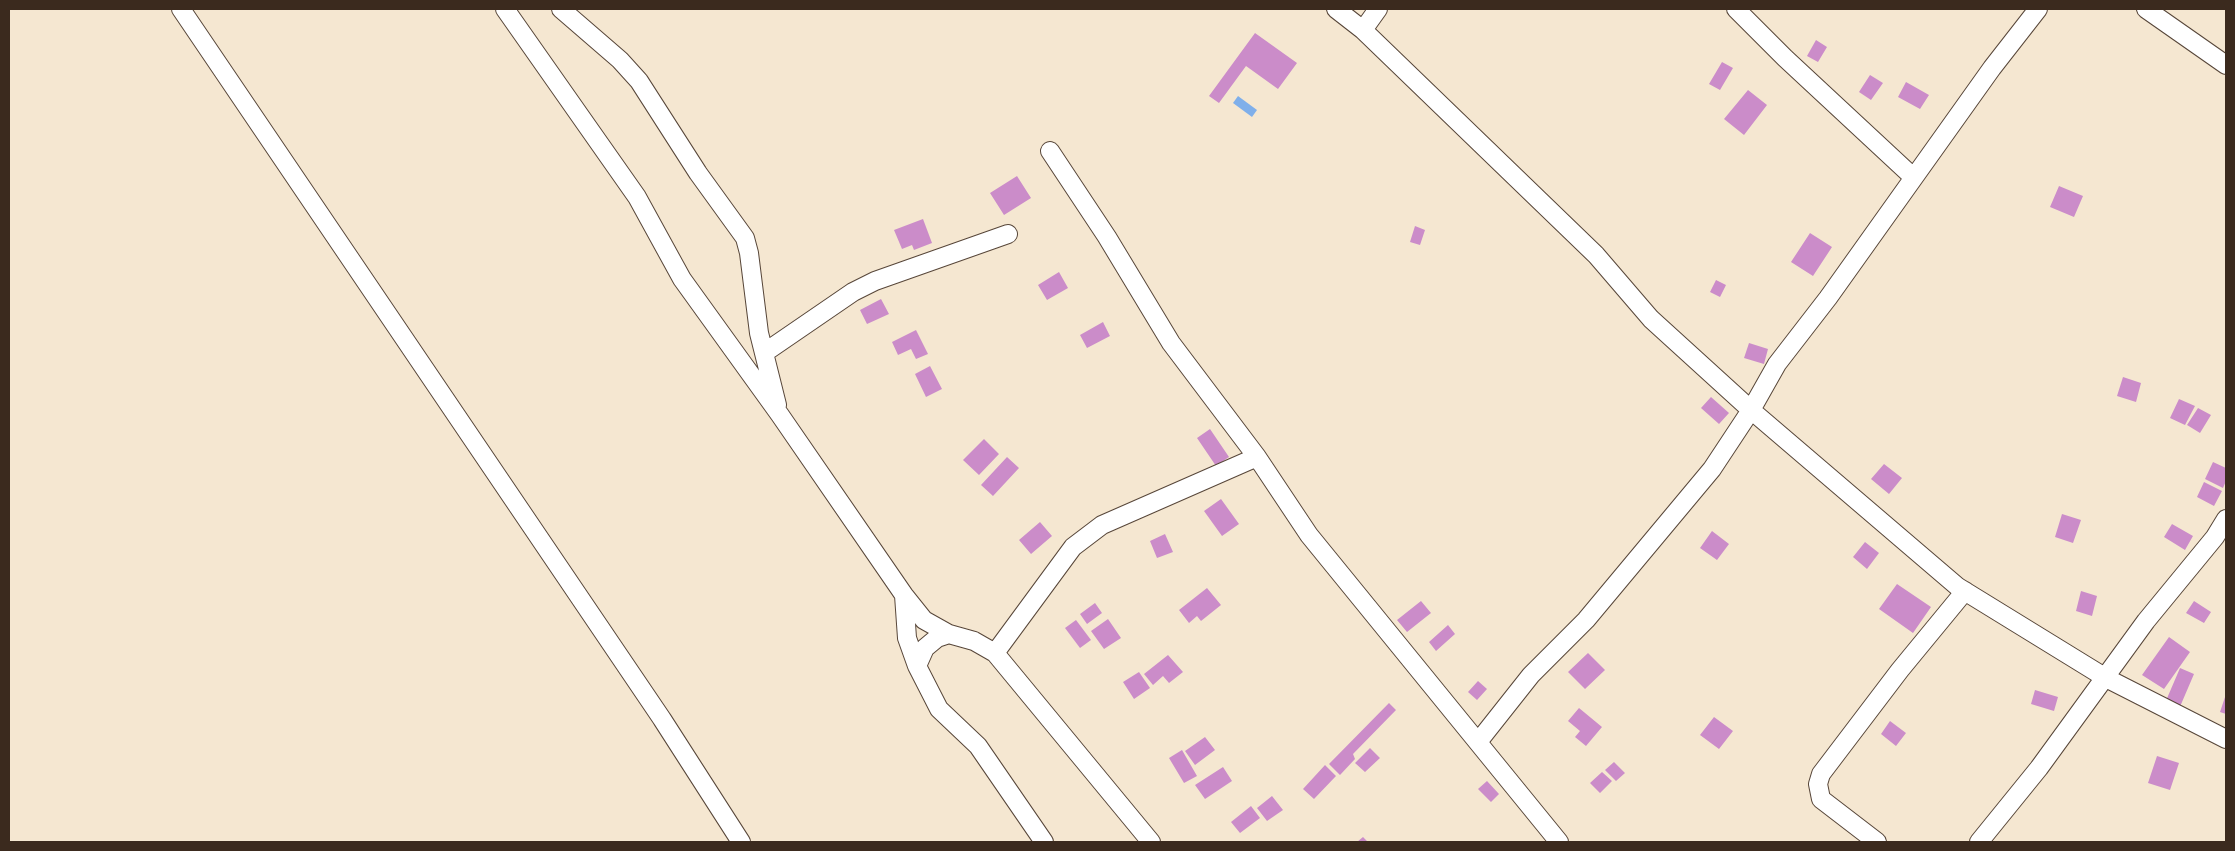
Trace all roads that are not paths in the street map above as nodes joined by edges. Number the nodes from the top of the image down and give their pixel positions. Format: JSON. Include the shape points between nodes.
{"nodes":[{"id":1,"x":181,"y":9,"type":"edge"},
{"id":2,"x":505,"y":9,"type":"edge"},
{"id":3,"x":561,"y":9,"type":"edge"},
{"id":4,"x":1336,"y":9,"type":"edge"},
{"id":5,"x":1378,"y":9,"type":"edge"},
{"id":6,"x":1736,"y":9,"type":"edge"},
{"id":7,"x":2038,"y":9,"type":"edge"},
{"id":8,"x":2146,"y":9,"type":"edge"},
{"id":9,"x":1363,"y":30,"type":"junction"},
{"id":10,"x":2226,"y":65,"type":"edge"},
{"id":11,"x":1050,"y":151,"type":"dead end"},
{"id":12,"x":1914,"y":177,"type":"junction"},
{"id":13,"x":1008,"y":234,"type":"dead end"},
{"id":14,"x":764,"y":353,"type":"junction"},
{"id":15,"x":1751,"y":410,"type":"junction"},
{"id":16,"x":780,"y":416,"type":"junction"},
{"id":17,"x":1257,"y":457,"type":"junction"},
{"id":18,"x":2226,"y":519,"type":"edge"},
{"id":19,"x":1966,"y":591,"type":"junction"},
{"id":20,"x":904,"y":595,"type":"junction"},
{"id":21,"x":949,"y":634,"type":"junction"},
{"id":22,"x":995,"y":653,"type":"junction"},
{"id":23,"x":917,"y":666,"type":"junction"},
{"id":24,"x":2106,"y":678,"type":"junction"},
{"id":25,"x":2226,"y":739,"type":"edge"},
{"id":26,"x":1478,"y":742,"type":"junction"},
{"id":27,"x":741,"y":842,"type":"edge"},
{"id":28,"x":1044,"y":842,"type":"edge"},
{"id":29,"x":1150,"y":842,"type":"edge"},
{"id":30,"x":1559,"y":842,"type":"edge"},
{"id":31,"x":1877,"y":842,"type":"edge"},
{"id":32,"x":1979,"y":842,"type":"edge"}],
"edges":[{"from":1,"to":27,"type":"street","via":[[662,719]]},
{"from":2,"to":16,"type":"street","via":[[638,197],[682,279]]},
{"from":3,"to":14,"type":"street","via":[[620,60],[639,81],[698,173],[745,238]]},
{"from":4,"to":9,"type":"street"},
{"from":5,"to":9,"type":"street"},
{"from":6,"to":12,"type":"street"},
{"from":7,"to":12,"type":"street"},
{"from":8,"to":10,"type":"street"},
{"from":9,"to":15,"type":"street","via":[[1596,255],[1651,319]]},
{"from":11,"to":17,"type":"street","via":[[1107,237],[1170,343]]},
{"from":12,"to":15,"type":"street","via":[[1777,364]]},
{"from":13,"to":14,"type":"street","via":[[875,281],[853,292]]},
{"from":14,"to":16,"type":"street"},
{"from":15,"to":19,"type":"street"},
{"from":15,"to":26,"type":"street","via":[[1706,477],[1586,620],[1531,676]]},
{"from":16,"to":20,"type":"street"},
{"from":17,"to":22,"type":"street","via":[[1102,525],[1073,547]]},
{"from":17,"to":26,"type":"street","via":[[1309,534]]},
{"from":18,"to":24,"type":"street","via":[[2215,537],[2146,620]]},
{"from":19,"to":24,"type":"street"},
{"from":19,"to":31,"type":"street","via":[[1900,670],[1821,774],[1818,784],[1821,799]]},
{"from":20,"to":21,"type":"street","via":[[924,620]]},
{"from":20,"to":23,"type":"street","via":[[907,638]]},
{"from":21,"to":22,"type":"street","via":[[974,641]]},
{"from":21,"to":23,"type":"street","via":[[937,638],[925,648]]},
{"from":22,"to":29,"type":"street"},
{"from":23,"to":28,"type":"street","via":[[938,708],[978,746]]},
{"from":24,"to":25,"type":"street"},
{"from":24,"to":32,"type":"street"},
{"from":26,"to":30,"type":"street"}]}
